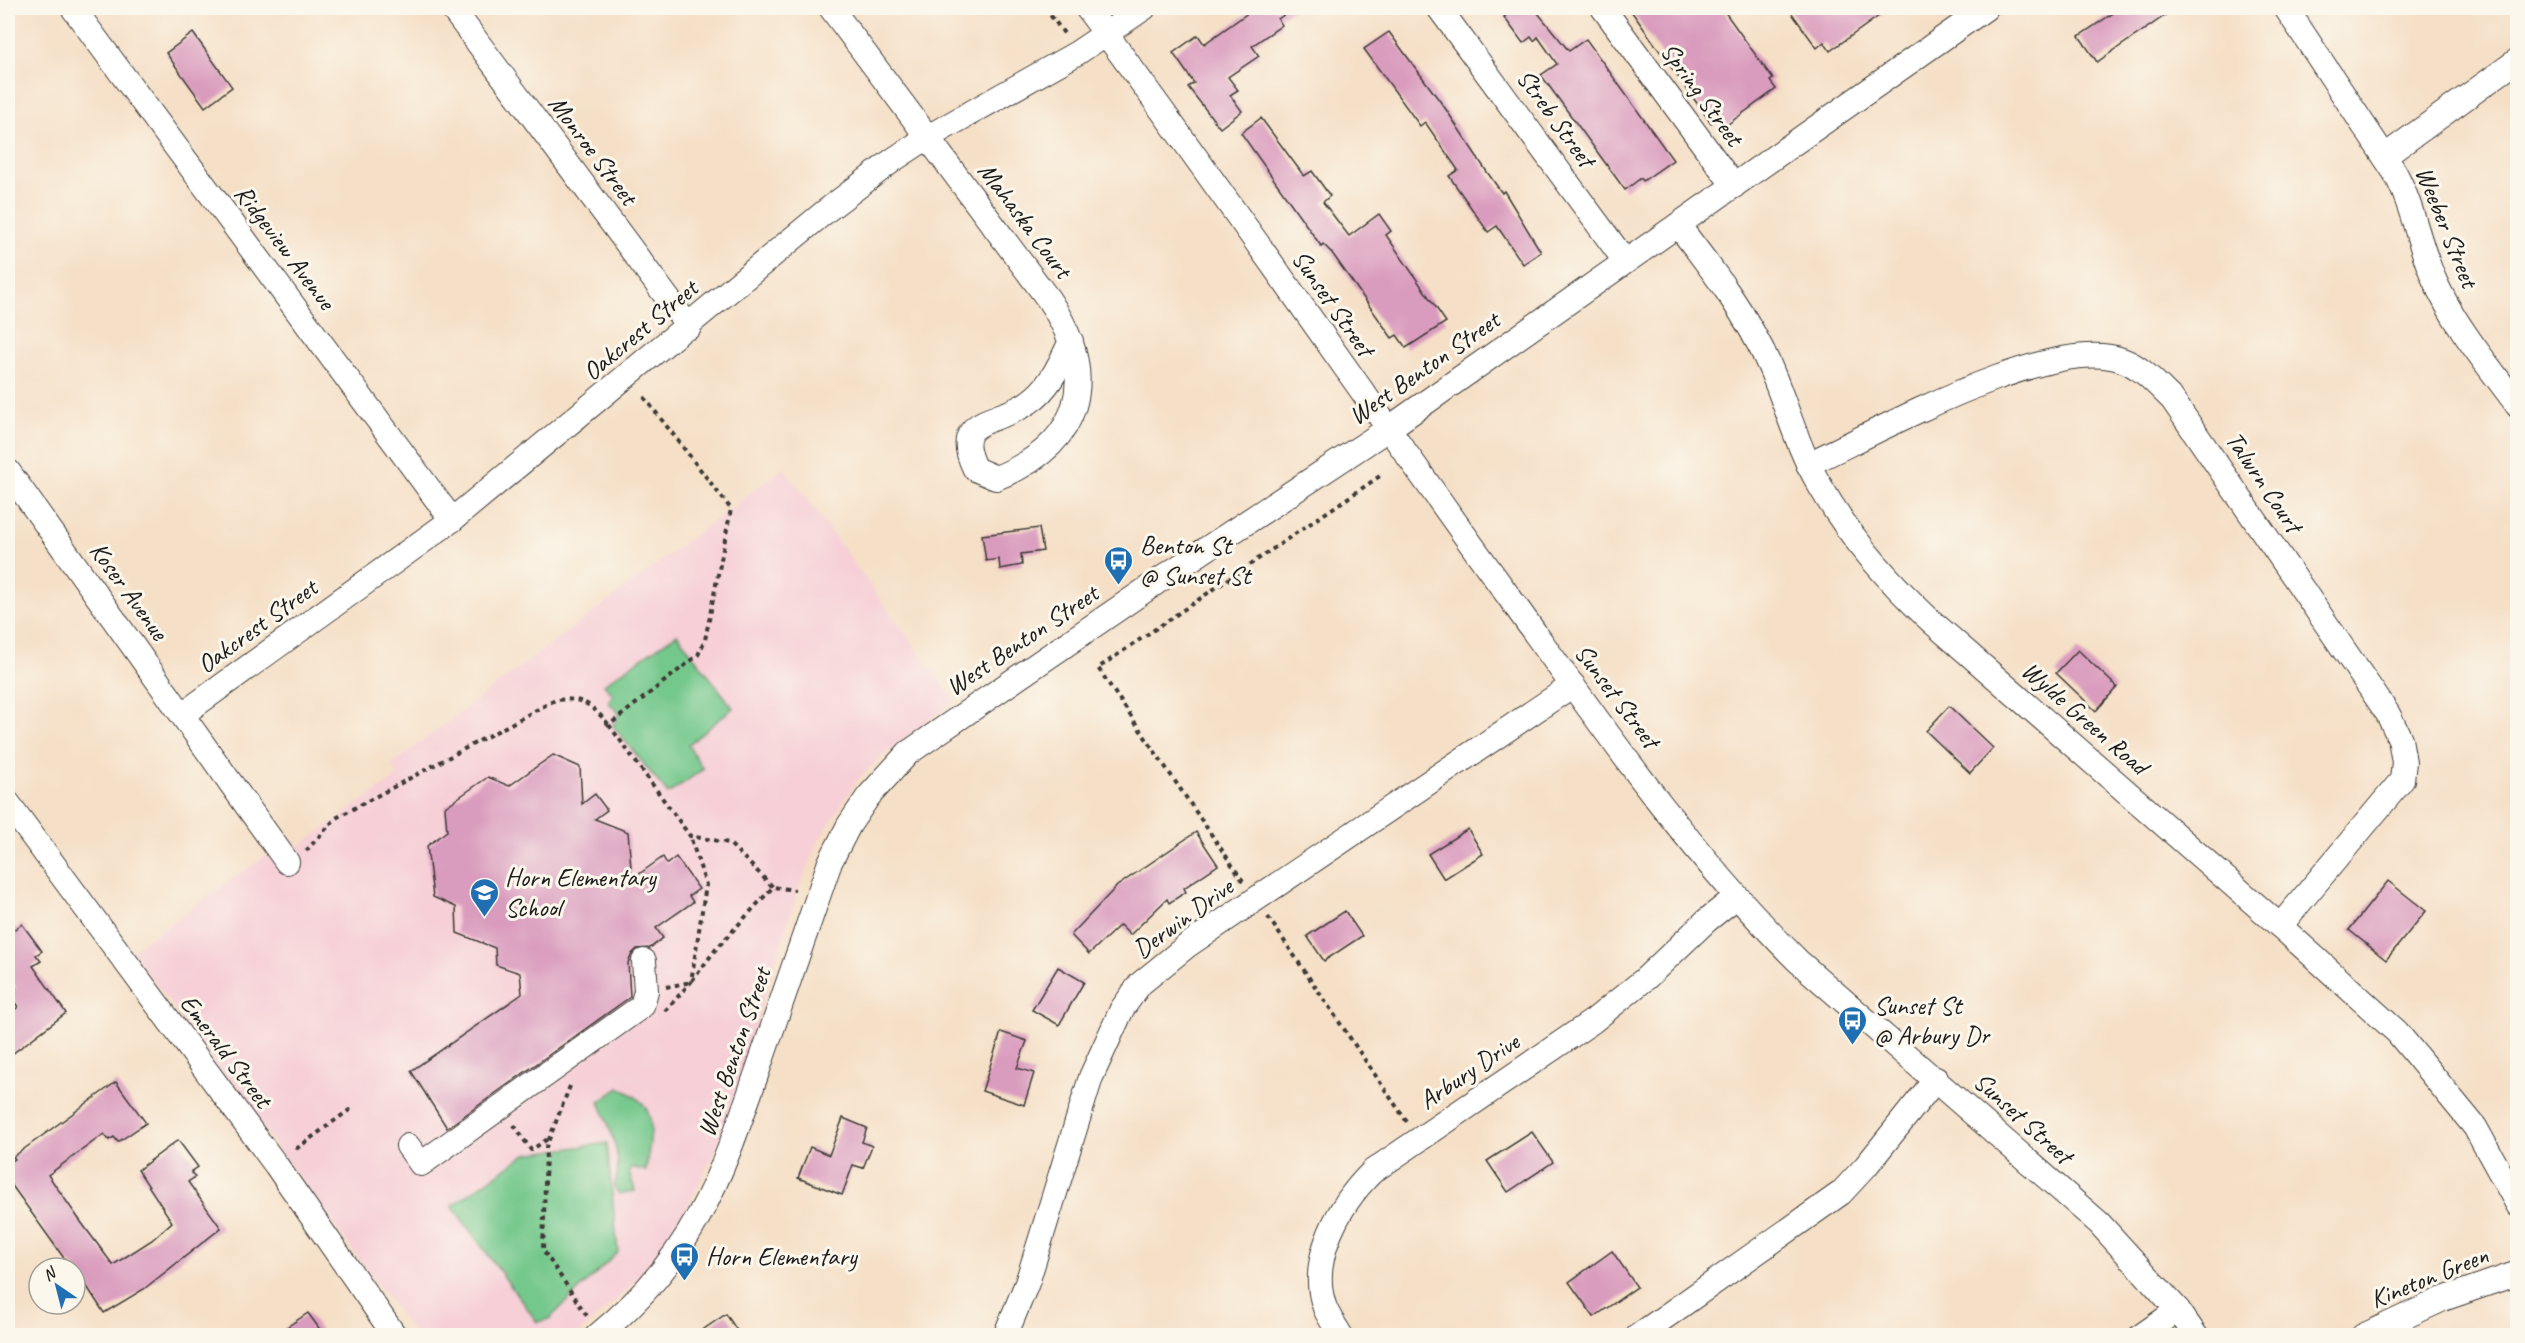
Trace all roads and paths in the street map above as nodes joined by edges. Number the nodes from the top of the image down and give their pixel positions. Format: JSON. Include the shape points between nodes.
{"nodes":[{"id":1,"x":73,"y":8,"type":"edge"},
{"id":2,"x":452,"y":8,"type":"edge"},
{"id":3,"x":831,"y":8,"type":"edge"},
{"id":4,"x":1045,"y":8,"type":"edge"},
{"id":5,"x":1087,"y":8,"type":"edge"},
{"id":6,"x":1144,"y":8,"type":"edge"},
{"id":7,"x":1439,"y":8,"type":"edge"},
{"id":8,"x":1603,"y":8,"type":"edge"},
{"id":9,"x":1986,"y":8,"type":"edge"},
{"id":10,"x":2286,"y":8,"type":"edge"},
{"id":11,"x":1955,"y":16,"type":"edge"},
{"id":12,"x":1107,"y":34,"type":"junction"},
{"id":13,"x":1069,"y":40,"type":"dead end"},
{"id":14,"x":2517,"y":60,"type":"edge"},
{"id":15,"x":928,"y":137,"type":"junction"},
{"id":16,"x":2385,"y":156,"type":"junction"},
{"id":17,"x":1734,"y":186,"type":"junction"},
{"id":18,"x":1678,"y":225,"type":"junction"},
{"id":19,"x":1625,"y":261,"type":"junction"},
{"id":20,"x":689,"y":327,"type":"junction"},
{"id":21,"x":1071,"y":341,"type":"junction"},
{"id":22,"x":644,"y":397,"type":"dead end"},
{"id":23,"x":2517,"y":406,"type":"edge"},
{"id":24,"x":1388,"y":429,"type":"junction"},
{"id":25,"x":1808,"y":464,"type":"junction"},
{"id":26,"x":8,"y":471,"type":"edge"},
{"id":27,"x":1380,"y":476,"type":"dead end"},
{"id":28,"x":452,"y":520,"type":"junction"},
{"id":29,"x":1573,"y":685,"type":"junction"},
{"id":30,"x":183,"y":714,"type":"junction"},
{"id":31,"x":609,"y":725,"type":"junction"},
{"id":32,"x":8,"y":803,"type":"edge"},
{"id":33,"x":287,"y":862,"type":"joint"},
{"id":34,"x":1246,"y":885,"type":"dead end"},
{"id":35,"x":773,"y":887,"type":"junction"},
{"id":36,"x":795,"y":890,"type":"dead end"},
{"id":37,"x":1736,"y":897,"type":"junction"},
{"id":38,"x":1263,"y":910,"type":"dead end"},
{"id":39,"x":2280,"y":926,"type":"junction"},
{"id":40,"x":644,"y":961,"type":"dead end"},
{"id":41,"x":646,"y":991,"type":"junction"},
{"id":42,"x":1936,"y":1079,"type":"junction"},
{"id":43,"x":572,"y":1082,"type":"dead end"},
{"id":44,"x":559,"y":1091,"type":"dead end"},
{"id":45,"x":568,"y":1092,"type":"junction"},
{"id":46,"x":352,"y":1108,"type":"dead end"},
{"id":47,"x":508,"y":1115,"type":"dead end"},
{"id":48,"x":1409,"y":1125,"type":"dead end"},
{"id":49,"x":549,"y":1138,"type":"junction"},
{"id":50,"x":408,"y":1146,"type":"dead end"},
{"id":51,"x":296,"y":1149,"type":"dead end"},
{"id":52,"x":2517,"y":1205,"type":"edge"},
{"id":53,"x":2517,"y":1273,"type":"edge"},
{"id":54,"x":2178,"y":1310,"type":"junction"},
{"id":55,"x":604,"y":1328,"type":"edge"},
{"id":56,"x":395,"y":1335,"type":"edge"},
{"id":57,"x":1005,"y":1335,"type":"edge"},
{"id":58,"x":1341,"y":1335,"type":"edge"},
{"id":59,"x":1638,"y":1335,"type":"edge"},
{"id":60,"x":2141,"y":1335,"type":"edge"},
{"id":61,"x":2196,"y":1335,"type":"edge"},
{"id":62,"x":2363,"y":1335,"type":"edge"}],
"edges":[{"from":1,"to":28,"type":"street","name":"Ridgeview Avenue"},
{"from":2,"to":20,"type":"street","name":"Monroe Street"},
{"from":3,"to":15,"type":"street","name":"Mahaska Court"},
{"from":4,"to":13,"type":"path"},
{"from":5,"to":12,"type":"street","name":"Sunset Street"},
{"from":6,"to":12,"type":"street","name":"Oakcrest Street"},
{"from":7,"to":19,"type":"street","name":"Streb Street"},
{"from":8,"to":17,"type":"street","name":"Spring Street"},
{"from":9,"to":11,"type":"street","name":"West Benton Street"},
{"from":10,"to":16,"type":"street","name":"Weeber Street"},
{"from":11,"to":17,"type":"street","name":"West Benton Street"},
{"from":12,"to":15,"type":"street","name":"Oakcrest Street"},
{"from":12,"to":24,"type":"street","name":"Sunset Street"},
{"from":14,"to":16,"type":"street"},
{"from":15,"to":20,"type":"street","name":"Oakcrest Street","via":[[860,184]]},
{"from":15,"to":21,"type":"street","name":"Mahaska Court","via":[[1049,300]]},
{"from":16,"to":23,"type":"street","name":"Weeber Street","via":[[2404,189],[2422,250],[2451,312]]},
{"from":17,"to":18,"type":"street","name":"West Benton Street"},
{"from":18,"to":19,"type":"street","name":"West Benton Street"},
{"from":18,"to":25,"type":"street","name":"Wylde Green Road","via":[[1755,339]]},
{"from":19,"to":24,"type":"street","name":"West Benton Street"},
{"from":20,"to":28,"type":"street","name":"Oakcrest Street"},
{"from":21,"to":21,"type":"street","name":"Mahaska Court","via":[[1043,390],[1028,403],[987,419],[973,429],[966,442],[975,469],[996,478],[1026,464],[1057,439],[1075,408],[1079,386]]},
{"from":22,"to":31,"type":"path","via":[[731,509],[705,640],[698,655]]},
{"from":24,"to":29,"type":"street","name":"Sunset Street"},
{"from":24,"to":55,"type":"street","name":"West Benton Street","via":[[976,706],[908,753],[887,774],[849,825],[830,862],[724,1167],[701,1216],[644,1294]]},
{"from":25,"to":39,"type":"street","name":"Wylde Green Road","via":[[1835,510],[1893,585]]},
{"from":25,"to":39,"type":"street","name":"Talwrn Court","via":[[1940,401],[2002,376],[2066,359],[2122,359],[2142,370],[2172,399],[2356,664],[2400,739],[2402,780]]},
{"from":26,"to":30,"type":"street","name":"Koser Avenue"},
{"from":27,"to":34,"type":"path","via":[[1098,668]]},
{"from":28,"to":30,"type":"street","name":"Oakcrest Street"},
{"from":29,"to":37,"type":"street","name":"Sunset Street"},
{"from":29,"to":57,"type":"street","name":"Derwin Drive","via":[[1188,945],[1140,984],[1122,1009],[1091,1077],[1027,1283]]},
{"from":30,"to":33,"type":"street","name":"Koser Avenue"},
{"from":31,"to":33,"type":"path","via":[[589,704],[573,698],[555,700],[336,818],[303,854]]},
{"from":31,"to":35,"type":"path","via":[[690,836],[729,843]]},
{"from":32,"to":56,"type":"street","name":"Emerald Street","via":[[276,1165]]},
{"from":35,"to":36,"type":"path"},
{"from":35,"to":41,"type":"path","via":[[716,948],[691,982]]},
{"from":37,"to":42,"type":"street","name":"Sunset Street","via":[[1798,961]]},
{"from":37,"to":58,"type":"street","name":"Arbury Drive","via":[[1593,1021],[1373,1171],[1354,1189],[1328,1239],[1322,1263],[1325,1306]]},
{"from":38,"to":48,"type":"path"},
{"from":39,"to":52,"type":"street","name":"Wylde Green Road","via":[[2397,1032],[2434,1074],[2475,1127]]},
{"from":40,"to":41,"type":"street"},
{"from":41,"to":50,"type":"street","via":[[642,1006],[421,1164]]},
{"from":42,"to":54,"type":"street","name":"Sunset Street","via":[[2099,1223]]},
{"from":42,"to":59,"type":"street","via":[[1841,1193]]},
{"from":43,"to":45,"type":"path"},
{"from":44,"to":45,"type":"path"},
{"from":45,"to":49,"type":"path"},
{"from":46,"to":51,"type":"path"},
{"from":47,"to":49,"type":"path","via":[[531,1150]]},
{"from":49,"to":55,"type":"path","via":[[543,1250]]},
{"from":53,"to":62,"type":"street","name":"Kineton Green","via":[[2443,1299]]},
{"from":54,"to":60,"type":"street"},
{"from":54,"to":61,"type":"street","name":"Sunset Street"}]}
